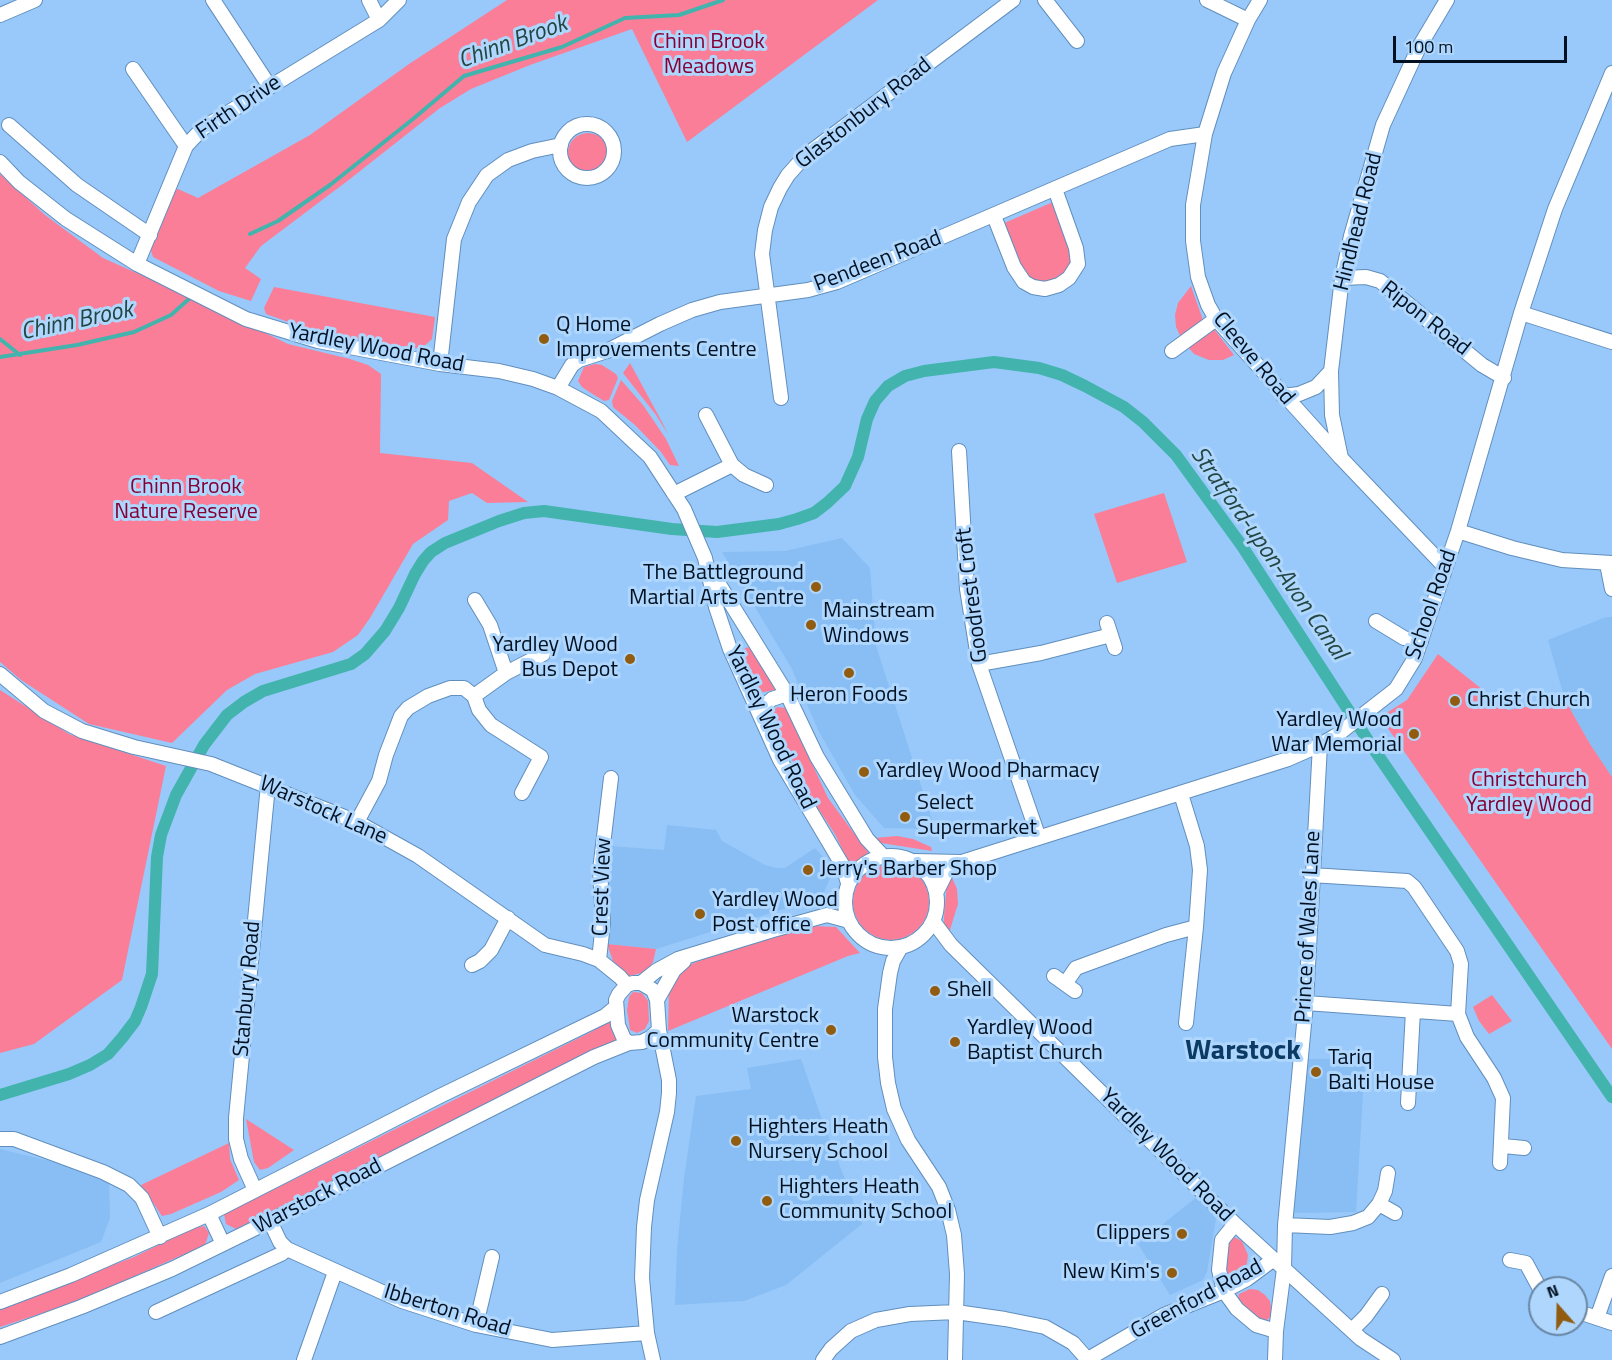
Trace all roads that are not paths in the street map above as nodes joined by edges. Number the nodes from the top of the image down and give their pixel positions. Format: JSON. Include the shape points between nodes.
{"nodes":[{"id":1,"x":35,"y":0,"type":"edge"},
{"id":2,"x":213,"y":0,"type":"edge"},
{"id":3,"x":369,"y":0,"type":"edge"},
{"id":4,"x":399,"y":0,"type":"edge"},
{"id":5,"x":1013,"y":0,"type":"edge"},
{"id":6,"x":1045,"y":0,"type":"edge"},
{"id":7,"x":1207,"y":0,"type":"edge"},
{"id":8,"x":1260,"y":0,"type":"edge"},
{"id":9,"x":1446,"y":0,"type":"edge"},
{"id":10,"x":0,"y":15,"type":"edge"},
{"id":11,"x":379,"y":20,"type":"junction"},
{"id":12,"x":1248,"y":20,"type":"junction"},
{"id":13,"x":1077,"y":41,"type":"dead end"},
{"id":14,"x":133,"y":69,"type":"dead end"},
{"id":15,"x":1612,"y":73,"type":"edge"},
{"id":16,"x":270,"y":87,"type":"junction"},
{"id":17,"x":9,"y":125,"type":"dead end"},
{"id":18,"x":1205,"y":134,"type":"junction"},
{"id":19,"x":561,"y":145,"type":"dead end"},
{"id":20,"x":186,"y":146,"type":"junction"},
{"id":21,"x":0,"y":162,"type":"edge"},
{"id":22,"x":1055,"y":189,"type":"junction"},
{"id":23,"x":994,"y":216,"type":"junction"},
{"id":24,"x":150,"y":235,"type":"junction"},
{"id":25,"x":137,"y":264,"type":"junction"},
{"id":26,"x":1342,"y":278,"type":"junction"},
{"id":27,"x":766,"y":296,"type":"junction"},
{"id":28,"x":1521,"y":313,"type":"junction"},
{"id":29,"x":1216,"y":319,"type":"junction"},
{"id":30,"x":1612,"y":342,"type":"edge"},
{"id":31,"x":1172,"y":351,"type":"dead end"},
{"id":32,"x":440,"y":364,"type":"junction"},
{"id":33,"x":1331,"y":371,"type":"junction"},
{"id":34,"x":1503,"y":378,"type":"junction"},
{"id":35,"x":558,"y":388,"type":"junction"},
{"id":36,"x":1284,"y":396,"type":"junction"},
{"id":37,"x":781,"y":398,"type":"dead end"},
{"id":38,"x":706,"y":415,"type":"dead end"},
{"id":39,"x":959,"y":451,"type":"dead end"},
{"id":40,"x":1341,"y":458,"type":"junction"},
{"id":41,"x":732,"y":465,"type":"junction"},
{"id":42,"x":766,"y":485,"type":"dead end"},
{"id":43,"x":674,"y":494,"type":"junction"},
{"id":44,"x":1458,"y":531,"type":"junction"},
{"id":45,"x":707,"y":562,"type":"junction"},
{"id":46,"x":1610,"y":563,"type":"edge"},
{"id":47,"x":1444,"y":566,"type":"junction"},
{"id":48,"x":1612,"y":589,"type":"edge"},
{"id":49,"x":475,"y":600,"type":"dead end"},
{"id":50,"x":1376,"y":621,"type":"dead end"},
{"id":51,"x":1111,"y":635,"type":"dead end"},
{"id":52,"x":753,"y":639,"type":"junction"},
{"id":53,"x":1421,"y":642,"type":"junction"},
{"id":54,"x":730,"y":649,"type":"junction"},
{"id":55,"x":543,"y":654,"type":"dead end"},
{"id":56,"x":979,"y":664,"type":"junction"},
{"id":57,"x":506,"y":673,"type":"junction"},
{"id":58,"x":0,"y":674,"type":"edge"},
{"id":59,"x":787,"y":694,"type":"junction"},
{"id":60,"x":474,"y":696,"type":"junction"},
{"id":61,"x":759,"y":710,"type":"junction"},
{"id":62,"x":1320,"y":745,"type":"junction"},
{"id":63,"x":611,"y":778,"type":"dead end"},
{"id":64,"x":268,"y":785,"type":"junction"},
{"id":65,"x":522,"y":793,"type":"dead end"},
{"id":66,"x":1180,"y":794,"type":"junction"},
{"id":67,"x":357,"y":822,"type":"junction"},
{"id":68,"x":1039,"y":838,"type":"junction"},
{"id":69,"x":883,"y":856,"type":"junction"},
{"id":70,"x":915,"y":861,"type":"junction"},
{"id":71,"x":962,"y":862,"type":"junction"},
{"id":72,"x":1311,"y":875,"type":"junction"},
{"id":73,"x":848,"y":883,"type":"junction"},
{"id":74,"x":936,"y":893,"type":"junction"},
{"id":75,"x":844,"y":899,"type":"junction"},
{"id":76,"x":828,"y":915,"type":"junction"},
{"id":77,"x":508,"y":918,"type":"junction"},
{"id":78,"x":849,"y":921,"type":"junction"},
{"id":79,"x":933,"y":921,"type":"junction"},
{"id":80,"x":1196,"y":927,"type":"junction"},
{"id":81,"x":919,"y":939,"type":"junction"},
{"id":82,"x":948,"y":941,"type":"junction"},
{"id":83,"x":879,"y":947,"type":"junction"},
{"id":84,"x":902,"y":947,"type":"junction"},
{"id":85,"x":693,"y":955,"type":"junction"},
{"id":86,"x":599,"y":960,"type":"junction"},
{"id":87,"x":472,"y":965,"type":"dead end"},
{"id":88,"x":890,"y":973,"type":"junction"},
{"id":89,"x":634,"y":984,"type":"junction"},
{"id":90,"x":1065,"y":984,"type":"dead end"},
{"id":91,"x":657,"y":1000,"type":"junction"},
{"id":92,"x":1305,"y":1003,"type":"junction"},
{"id":93,"x":616,"y":1007,"type":"junction"},
{"id":94,"x":1413,"y":1011,"type":"junction"},
{"id":95,"x":1458,"y":1014,"type":"junction"},
{"id":96,"x":1186,"y":1023,"type":"dead end"},
{"id":97,"x":659,"y":1030,"type":"junction"},
{"id":98,"x":635,"y":1042,"type":"junction"},
{"id":99,"x":665,"y":1058,"type":"junction"},
{"id":100,"x":1408,"y":1103,"type":"dead end"},
{"id":101,"x":0,"y":1139,"type":"edge"},
{"id":102,"x":1503,"y":1146,"type":"junction"},
{"id":103,"x":1524,"y":1148,"type":"dead end"},
{"id":104,"x":1500,"y":1163,"type":"dead end"},
{"id":105,"x":1388,"y":1173,"type":"dead end"},
{"id":106,"x":255,"y":1190,"type":"junction"},
{"id":107,"x":1379,"y":1204,"type":"junction"},
{"id":108,"x":1395,"y":1213,"type":"dead end"},
{"id":109,"x":209,"y":1214,"type":"junction"},
{"id":110,"x":270,"y":1221,"type":"junction"},
{"id":111,"x":1235,"y":1224,"type":"junction"},
{"id":112,"x":1285,"y":1225,"type":"junction"},
{"id":113,"x":160,"y":1237,"type":"junction"},
{"id":114,"x":223,"y":1244,"type":"junction"},
{"id":115,"x":287,"y":1249,"type":"junction"},
{"id":116,"x":492,"y":1257,"type":"dead end"},
{"id":117,"x":1274,"y":1259,"type":"junction"},
{"id":118,"x":1510,"y":1260,"type":"dead end"},
{"id":119,"x":1284,"y":1269,"type":"junction"},
{"id":120,"x":335,"y":1272,"type":"junction"},
{"id":121,"x":1533,"y":1276,"type":"edge"},
{"id":122,"x":1612,"y":1276,"type":"edge"},
{"id":123,"x":1224,"y":1291,"type":"junction"},
{"id":124,"x":1382,"y":1294,"type":"dead end"},
{"id":125,"x":0,"y":1302,"type":"edge"},
{"id":126,"x":156,"y":1312,"type":"dead end"},
{"id":127,"x":956,"y":1312,"type":"junction"},
{"id":128,"x":1588,"y":1315,"type":"edge"},
{"id":129,"x":1597,"y":1318,"type":"junction"},
{"id":130,"x":1612,"y":1323,"type":"edge"},
{"id":131,"x":476,"y":1325,"type":"junction"},
{"id":132,"x":1276,"y":1330,"type":"junction"},
{"id":133,"x":1352,"y":1330,"type":"junction"},
{"id":134,"x":648,"y":1333,"type":"junction"},
{"id":135,"x":0,"y":1337,"type":"edge"},
{"id":136,"x":304,"y":1360,"type":"edge"},
{"id":137,"x":653,"y":1360,"type":"edge"},
{"id":138,"x":823,"y":1360,"type":"edge"},
{"id":139,"x":956,"y":1360,"type":"edge"},
{"id":140,"x":1088,"y":1360,"type":"edge"},
{"id":141,"x":1275,"y":1360,"type":"edge"},
{"id":142,"x":1393,"y":1360,"type":"edge"}],
"edges":[{"from":1,"to":10,"type":"street"},
{"from":2,"to":16,"type":"street"},
{"from":3,"to":11,"type":"street"},
{"from":4,"to":11,"type":"street","name":"Firth Drive"},
{"from":5,"to":27,"type":"street","name":"Glastonbury Road","via":[[805,156],[788,175],[771,207],[765,230],[762,254]]},
{"from":6,"to":13,"type":"street"},
{"from":7,"to":12,"type":"street"},
{"from":8,"to":12,"type":"street","name":"Cleeve Road"},
{"from":9,"to":26,"type":"street","name":"Hindhead Road","via":[[1383,125]]},
{"from":11,"to":16,"type":"street","name":"Firth Drive"},
{"from":12,"to":18,"type":"street","name":"Cleeve Road","via":[[1224,73]]},
{"from":14,"to":20,"type":"street"},
{"from":15,"to":28,"type":"street","name":"School Road","via":[[1555,209]]},
{"from":16,"to":20,"type":"street","name":"Firth Drive","via":[[203,128]]},
{"from":17,"to":24,"type":"street","via":[[76,185]]},
{"from":18,"to":22,"type":"street","name":"Pendeen Road","via":[[1170,139]]},
{"from":18,"to":29,"type":"street","name":"Cleeve Road","via":[[1193,205],[1193,241],[1198,277]]},
{"from":19,"to":32,"type":"street","via":[[508,160],[488,175],[469,202],[454,239]]},
{"from":20,"to":24,"type":"street","name":"Firth Drive"},
{"from":21,"to":25,"type":"street","name":"Yardley Wood Road","via":[[66,219]]},
{"from":22,"to":23,"type":"street","name":"Pendeen Road"},
{"from":22,"to":23,"type":"street","via":[[1078,264],[1059,285],[1033,288],[1024,282]]},
{"from":23,"to":27,"type":"street","name":"Pendeen Road","via":[[837,282]]},
{"from":24,"to":25,"type":"street","name":"Firth Drive"},
{"from":25,"to":32,"type":"street","name":"Yardley Wood Road","via":[[246,319],[318,341]]},
{"from":26,"to":33,"type":"street","name":"Hindhead Road"},
{"from":26,"to":34,"type":"street","name":"Ripon Road","via":[[1380,281]]},
{"from":27,"to":35,"type":"street","name":"Pendeen Road","via":[[720,302],[660,324],[607,351],[579,360]]},
{"from":27,"to":37,"type":"street","name":"Glastonbury Road"},
{"from":28,"to":30,"type":"street"},
{"from":28,"to":34,"type":"street","name":"School Road"},
{"from":29,"to":31,"type":"street"},
{"from":29,"to":36,"type":"street","name":"Cleeve Road"},
{"from":32,"to":35,"type":"street","name":"Yardley Wood Road","via":[[499,371]]},
{"from":33,"to":36,"type":"street","via":[[1316,387]]},
{"from":33,"to":40,"type":"street","name":"Hindhead Road","via":[[1332,415]]},
{"from":34,"to":44,"type":"street","name":"School Road"},
{"from":35,"to":43,"type":"street","name":"Yardley Wood Road","via":[[601,411],[620,427],[650,458]]},
{"from":36,"to":40,"type":"street","name":"Cleeve Road"},
{"from":38,"to":41,"type":"street"},
{"from":39,"to":56,"type":"street","name":"Goodrest Croft","via":[[967,589]]},
{"from":40,"to":47,"type":"street","name":"Cleeve Road"},
{"from":41,"to":42,"type":"street"},
{"from":41,"to":43,"type":"street"},
{"from":43,"to":45,"type":"street","name":"Yardley Wood Road"},
{"from":44,"to":46,"type":"street","via":[[1562,560]]},
{"from":44,"to":47,"type":"street","name":"School Road"},
{"from":45,"to":52,"type":"street","name":"Yardley Wood Road"},
{"from":45,"to":54,"type":"street","name":"Yardley Wood Road"},
{"from":46,"to":48,"type":"street"},
{"from":47,"to":53,"type":"street","name":"School Road"},
{"from":49,"to":57,"type":"street","via":[[490,625]]},
{"from":50,"to":53,"type":"street","via":[[1404,638]]},
{"from":51,"to":56,"type":"street"},
{"from":52,"to":54,"type":"street"},
{"from":52,"to":59,"type":"street","name":"Yardley Wood Road"},
{"from":53,"to":62,"type":"street","name":"School Road","via":[[1396,689]]},
{"from":54,"to":61,"type":"street","name":"Yardley Wood Road"},
{"from":55,"to":57,"type":"street"},
{"from":56,"to":68,"type":"street","name":"Goodrest Croft"},
{"from":57,"to":60,"type":"street"},
{"from":58,"to":64,"type":"street","name":"Warstock Lane","via":[[44,711],[82,731],[211,764]]},
{"from":59,"to":61,"type":"street","via":[[772,699]]},
{"from":59,"to":69,"type":"street","name":"Yardley Wood Road","via":[[817,757],[867,839]]},
{"from":60,"to":65,"type":"street","via":[[491,725],[541,757]]},
{"from":60,"to":67,"type":"street","via":[[464,688],[450,688],[408,708],[401,716],[379,781]]},
{"from":61,"to":73,"type":"street","name":"Yardley Wood Road","via":[[780,759],[843,866]]},
{"from":62,"to":66,"type":"street","name":"School Road"},
{"from":62,"to":72,"type":"street","name":"Prince of Wales Lane"},
{"from":63,"to":86,"type":"street","name":"Crest View","via":[[600,870],[603,923]]},
{"from":64,"to":67,"type":"street","name":"Warstock Lane"},
{"from":64,"to":106,"type":"street","name":"Stanbury Road","via":[[236,1126],[241,1159]]},
{"from":66,"to":68,"type":"street","name":"School Road"},
{"from":66,"to":80,"type":"street","via":[[1197,846],[1200,870]]},
{"from":67,"to":77,"type":"street","name":"Warstock Lane","via":[[418,856]]},
{"from":68,"to":71,"type":"street","name":"School Road"},
{"from":69,"to":70,"type":"street","via":[[898,855]]},
{"from":69,"to":73,"type":"street","via":[[864,863]]},
{"from":70,"to":71,"type":"street","name":"School Road"},
{"from":70,"to":74,"type":"street","via":[[930,877]]},
{"from":71,"to":74,"type":"street","name":"School Road","via":[[947,871]]},
{"from":72,"to":92,"type":"street","name":"Prince of Wales Lane"},
{"from":72,"to":95,"type":"street","via":[[1407,881],[1414,887],[1460,956]]},
{"from":73,"to":75,"type":"street"},
{"from":74,"to":79,"type":"street","via":[[938,904]]},
{"from":75,"to":76,"type":"street"},
{"from":75,"to":78,"type":"street"},
{"from":76,"to":78,"type":"street"},
{"from":76,"to":85,"type":"street"},
{"from":77,"to":86,"type":"street","name":"Warstock Lane","via":[[545,945]]},
{"from":77,"to":87,"type":"street","via":[[492,950]]},
{"from":78,"to":83,"type":"street","via":[[860,936]]},
{"from":79,"to":81,"type":"street"},
{"from":79,"to":82,"type":"street","name":"Yardley Wood Road"},
{"from":80,"to":90,"type":"street","via":[[1076,968]]},
{"from":80,"to":96,"type":"street"},
{"from":81,"to":82,"type":"street"},
{"from":81,"to":84,"type":"street"},
{"from":82,"to":111,"type":"street","name":"Yardley Wood Road"},
{"from":83,"to":84,"type":"street"},
{"from":83,"to":88,"type":"street"},
{"from":84,"to":88,"type":"street"},
{"from":85,"to":89,"type":"street","via":[[678,959]]},
{"from":85,"to":91,"type":"street","via":[[674,969]]},
{"from":86,"to":89,"type":"street","name":"Warstock Lane"},
{"from":88,"to":127,"type":"street","via":[[885,1009],[888,1083],[908,1140],[939,1187],[948,1210],[954,1235]]},
{"from":89,"to":91,"type":"street","via":[[653,990]]},
{"from":89,"to":93,"type":"street","via":[[619,994]]},
{"from":91,"to":97,"type":"street"},
{"from":92,"to":94,"type":"street"},
{"from":92,"to":112,"type":"street","name":"Prince of Wales Lane"},
{"from":93,"to":98,"type":"street","via":[[624,1039]]},
{"from":93,"to":106,"type":"street","name":"Warstock Road","via":[[605,1016]]},
{"from":94,"to":95,"type":"street"},
{"from":94,"to":100,"type":"street"},
{"from":95,"to":102,"type":"street","via":[[1503,1098]]},
{"from":97,"to":98,"type":"street","via":[[650,1038]]},
{"from":97,"to":99,"type":"street"},
{"from":98,"to":99,"type":"street"},
{"from":98,"to":110,"type":"street","name":"Warstock Road","via":[[594,1057]]},
{"from":99,"to":134,"type":"street","via":[[669,1093],[644,1227],[642,1278]]},
{"from":101,"to":113,"type":"street","via":[[14,1139],[129,1185],[142,1198]]},
{"from":102,"to":103,"type":"street"},
{"from":102,"to":104,"type":"street"},
{"from":105,"to":107,"type":"street"},
{"from":106,"to":109,"type":"street","name":"Warstock Road"},
{"from":107,"to":108,"type":"street"},
{"from":107,"to":112,"type":"street","via":[[1368,1217],[1353,1223],[1330,1227]]},
{"from":109,"to":113,"type":"street","name":"Warstock Road"},
{"from":109,"to":114,"type":"street"},
{"from":110,"to":114,"type":"street","name":"Warstock Road"},
{"from":110,"to":115,"type":"street"},
{"from":111,"to":117,"type":"street","name":"Yardley Wood Road"},
{"from":111,"to":123,"type":"street","via":[[1222,1240],[1219,1270]]},
{"from":112,"to":119,"type":"street","name":"Prince of Wales Lane"},
{"from":113,"to":125,"type":"street","name":"Warstock Road"},
{"from":114,"to":135,"type":"street","name":"Warstock Road","via":[[91,1303]]},
{"from":115,"to":120,"type":"street","name":"Ibberton Road"},
{"from":115,"to":126,"type":"street","via":[[173,1297]]},
{"from":116,"to":131,"type":"street"},
{"from":117,"to":119,"type":"street","name":"Yardley Wood Road"},
{"from":117,"to":123,"type":"street","name":"Greenford Road"},
{"from":118,"to":121,"type":"street","via":[[1526,1263]]},
{"from":119,"to":132,"type":"street","name":"Prince of Wales Lane"},
{"from":119,"to":133,"type":"street","name":"Yardley Wood Road"},
{"from":120,"to":131,"type":"street","name":"Ibberton Road","via":[[402,1301]]},
{"from":120,"to":136,"type":"street"},
{"from":122,"to":129,"type":"street"},
{"from":123,"to":132,"type":"street","via":[[1256,1325]]},
{"from":123,"to":140,"type":"street","name":"Greenford Road","via":[[1164,1315]]},
{"from":124,"to":133,"type":"street"},
{"from":127,"to":138,"type":"street","via":[[876,1320],[851,1331]]},
{"from":127,"to":139,"type":"street"},
{"from":127,"to":140,"type":"street","via":[[1045,1327],[1073,1344]]},
{"from":128,"to":129,"type":"street"},
{"from":129,"to":130,"type":"street"},
{"from":131,"to":134,"type":"street","name":"Ibberton Road","via":[[552,1340]]},
{"from":132,"to":141,"type":"street","name":"Prince of Wales Lane"},
{"from":133,"to":142,"type":"street","name":"Yardley Wood Road"},
{"from":134,"to":137,"type":"street"}]}
